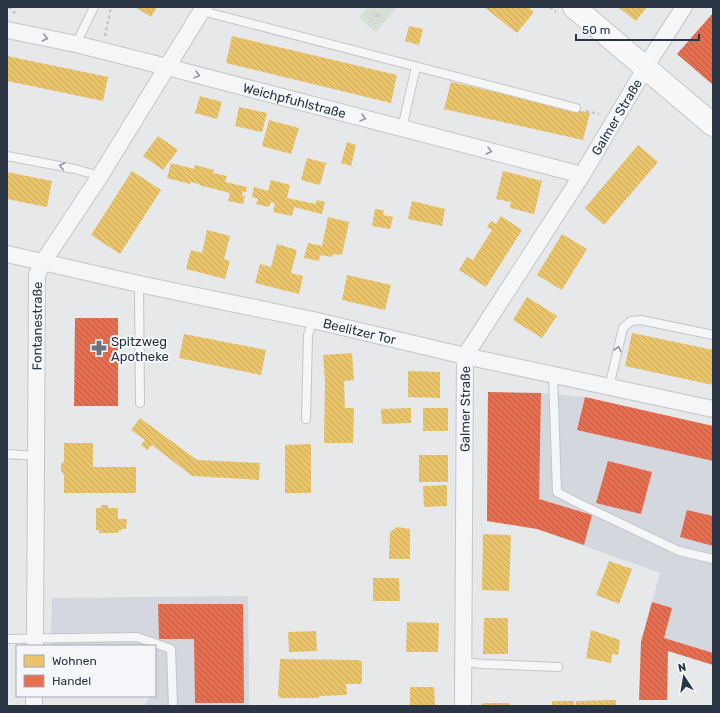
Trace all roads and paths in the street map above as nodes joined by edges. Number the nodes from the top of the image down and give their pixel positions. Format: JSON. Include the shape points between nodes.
{"nodes":[{"id":1,"x":94,"y":7,"type":"edge"},
{"id":2,"x":111,"y":7,"type":"edge"},
{"id":3,"x":574,"y":7,"type":"edge"},
{"id":4,"x":684,"y":7,"type":"edge"},
{"id":5,"x":203,"y":9,"type":"edge"},
{"id":6,"x":7,"y":30,"type":"edge"},
{"id":7,"x":79,"y":39,"type":"junction"},
{"id":8,"x":167,"y":67,"type":"junction"},
{"id":9,"x":416,"y":67,"type":"junction"},
{"id":10,"x":646,"y":68,"type":"junction"},
{"id":11,"x":576,"y":108,"type":"joint"},
{"id":12,"x":605,"y":115,"type":"dead end"},
{"id":13,"x":713,"y":125,"type":"edge"},
{"id":14,"x":402,"y":128,"type":"junction"},
{"id":15,"x":7,"y":156,"type":"edge"},
{"id":16,"x":582,"y":175,"type":"junction"},
{"id":17,"x":100,"y":176,"type":"junction"},
{"id":18,"x":7,"y":254,"type":"edge"},
{"id":19,"x":44,"y":262,"type":"junction"},
{"id":20,"x":139,"y":284,"type":"junction"},
{"id":21,"x":312,"y":320,"type":"junction"},
{"id":22,"x":713,"y":335,"type":"edge"},
{"id":23,"x":465,"y":356,"type":"junction"},
{"id":24,"x":553,"y":375,"type":"junction"},
{"id":25,"x":609,"y":387,"type":"junction"},
{"id":26,"x":140,"y":404,"type":"dead end"},
{"id":27,"x":713,"y":409,"type":"edge"},
{"id":28,"x":306,"y":420,"type":"dead end"},
{"id":29,"x":7,"y":454,"type":"edge"},
{"id":30,"x":36,"y":456,"type":"junction"},
{"id":31,"x":713,"y":559,"type":"edge"},
{"id":32,"x":7,"y":639,"type":"edge"},
{"id":33,"x":35,"y":642,"type":"edge"},
{"id":34,"x":463,"y":662,"type":"junction"},
{"id":35,"x":558,"y":667,"type":"dead end"},
{"id":36,"x":173,"y":706,"type":"edge"},
{"id":37,"x":462,"y":706,"type":"edge"}],
"edges":[{"from":1,"to":7,"type":"lane"},
{"from":2,"to":7,"type":"path","via":[[105,39]]},
{"from":3,"to":10,"type":"main road"},
{"from":4,"to":10,"type":"street","name":"Galmer Straße"},
{"from":5,"to":8,"type":"street","name":"Fontanestraße"},
{"from":5,"to":9,"type":"lane"},
{"from":6,"to":7,"type":"street","name":"Weichpfuhlstraße","one_way":true},
{"from":7,"to":8,"type":"street","name":"Weichpfuhlstraße"},
{"from":8,"to":14,"type":"street","name":"Weichpfuhlstraße","one_way":true},
{"from":8,"to":17,"type":"street","name":"Fontanestraße"},
{"from":9,"to":11,"type":"lane"},
{"from":9,"to":14,"type":"lane"},
{"from":10,"to":13,"type":"main road"},
{"from":10,"to":16,"type":"street","name":"Galmer Straße"},
{"from":11,"to":12,"type":"path"},
{"from":14,"to":16,"type":"street","name":"Weichpfuhlstraße","one_way":true},
{"from":17,"to":15,"type":"lane","one_way":true},
{"from":16,"to":23,"type":"street","name":"Galmer Straße"},
{"from":17,"to":19,"type":"street","name":"Fontanestraße"},
{"from":18,"to":19,"type":"street","name":"Beelitzer Tor"},
{"from":19,"to":20,"type":"street","name":"Beelitzer Tor"},
{"from":19,"to":30,"type":"street","name":"Fontanestraße","via":[[37,275]]},
{"from":20,"to":21,"type":"street","name":"Beelitzer Tor"},
{"from":20,"to":26,"type":"lane"},
{"from":21,"to":23,"type":"street","name":"Beelitzer Tor"},
{"from":21,"to":28,"type":"lane","via":[[308,335]]},
{"from":25,"to":22,"type":"lane","one_way":true,"via":[[623,328],[631,321],[641,320]]},
{"from":23,"to":24,"type":"street","name":"Beelitzer Tor"},
{"from":23,"to":34,"type":"street","name":"Galmer Straße"},
{"from":24,"to":25,"type":"street","name":"Beelitzer Tor"},
{"from":24,"to":31,"type":"lane","via":[[557,492],[679,551]]},
{"from":25,"to":27,"type":"street","name":"Beelitzer Tor"},
{"from":29,"to":30,"type":"lane"},
{"from":30,"to":33,"type":"street","name":"Fontanestraße"},
{"from":32,"to":33,"type":"lane"},
{"from":33,"to":36,"type":"lane","via":[[137,637],[171,649]]},
{"from":34,"to":35,"type":"lane"},
{"from":34,"to":37,"type":"street","name":"Galmer Straße"}]}
